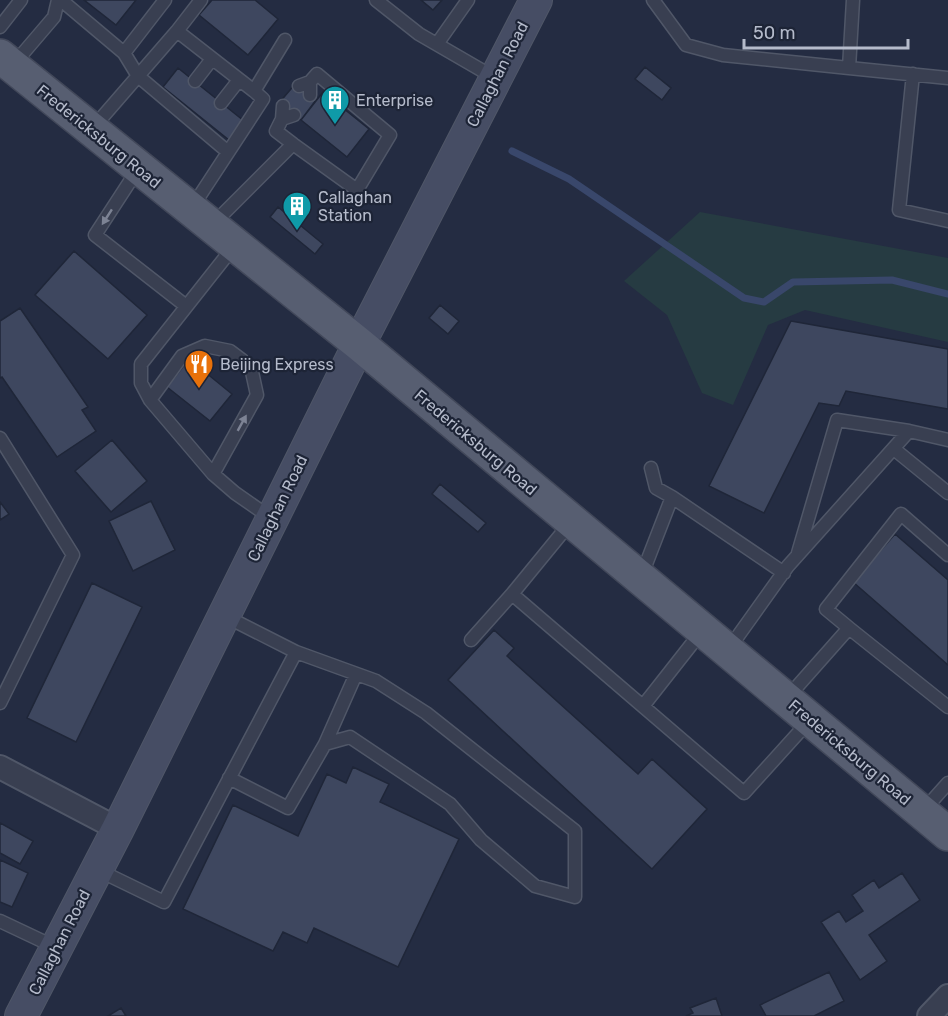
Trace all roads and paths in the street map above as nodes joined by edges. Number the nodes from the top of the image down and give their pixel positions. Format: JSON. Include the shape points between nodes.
{"nodes":[{"id":1,"x":21,"y":0,"type":"edge"},
{"id":2,"x":59,"y":0,"type":"edge"},
{"id":3,"x":165,"y":0,"type":"edge"},
{"id":4,"x":201,"y":0,"type":"edge"},
{"id":5,"x":376,"y":0,"type":"edge"},
{"id":6,"x":468,"y":0,"type":"edge"},
{"id":7,"x":536,"y":0,"type":"edge"},
{"id":8,"x":653,"y":0,"type":"edge"},
{"id":9,"x":853,"y":0,"type":"edge"},
{"id":10,"x":0,"y":27,"type":"edge"},
{"id":11,"x":177,"y":31,"type":"junction"},
{"id":12,"x":285,"y":40,"type":"dead end"},
{"id":13,"x":436,"y":44,"type":"junction"},
{"id":14,"x":124,"y":53,"type":"junction"},
{"id":15,"x":212,"y":59,"type":"junction"},
{"id":16,"x":6,"y":61,"type":"edge"},
{"id":17,"x":849,"y":68,"type":"junction"},
{"id":18,"x":913,"y":74,"type":"junction"},
{"id":19,"x":138,"y":76,"type":"junction"},
{"id":20,"x":496,"y":78,"type":"junction"},
{"id":21,"x":948,"y":78,"type":"edge"},
{"id":22,"x":239,"y":80,"type":"junction"},
{"id":23,"x":195,"y":81,"type":"dead end"},
{"id":24,"x":306,"y":88,"type":"dead end"},
{"id":25,"x":254,"y":92,"type":"junction"},
{"id":26,"x":221,"y":103,"type":"dead end"},
{"id":27,"x":286,"y":113,"type":"dead end"},
{"id":28,"x":92,"y":130,"type":"junction"},
{"id":29,"x":293,"y":144,"type":"junction"},
{"id":30,"x":228,"y":152,"type":"junction"},
{"id":31,"x":139,"y":168,"type":"junction"},
{"id":32,"x":948,"y":220,"type":"edge"},
{"id":33,"x":212,"y":227,"type":"junction"},
{"id":34,"x":186,"y":306,"type":"junction"},
{"id":35,"x":359,"y":344,"type":"junction"},
{"id":36,"x":150,"y":400,"type":"junction"},
{"id":37,"x":909,"y":431,"type":"junction"},
{"id":38,"x":0,"y":438,"type":"edge"},
{"id":39,"x":948,"y":440,"type":"edge"},
{"id":40,"x":894,"y":449,"type":"junction"},
{"id":41,"x":651,"y":468,"type":"dead end"},
{"id":42,"x":213,"y":474,"type":"junction"},
{"id":43,"x":948,"y":493,"type":"edge"},
{"id":44,"x":672,"y":497,"type":"junction"},
{"id":45,"x":272,"y":518,"type":"junction"},
{"id":46,"x":572,"y":521,"type":"junction"},
{"id":47,"x":948,"y":555,"type":"edge"},
{"id":48,"x":796,"y":557,"type":"junction"},
{"id":49,"x":784,"y":573,"type":"junction"},
{"id":50,"x":640,"y":578,"type":"junction"},
{"id":51,"x":512,"y":594,"type":"junction"},
{"id":52,"x":224,"y":616,"type":"junction"},
{"id":53,"x":849,"y":628,"type":"junction"},
{"id":54,"x":471,"y":640,"type":"dead end"},
{"id":55,"x":715,"y":640,"type":"junction"},
{"id":56,"x":296,"y":652,"type":"junction"},
{"id":57,"x":356,"y":674,"type":"junction"},
{"id":58,"x":0,"y":703,"type":"edge"},
{"id":59,"x":643,"y":706,"type":"junction"},
{"id":60,"x":948,"y":707,"type":"edge"},
{"id":61,"x":798,"y":709,"type":"junction"},
{"id":62,"x":325,"y":744,"type":"junction"},
{"id":63,"x":0,"y":767,"type":"edge"},
{"id":64,"x":229,"y":778,"type":"junction"},
{"id":65,"x":948,"y":783,"type":"edge"},
{"id":66,"x":922,"y":812,"type":"junction"},
{"id":67,"x":118,"y":830,"type":"junction"},
{"id":68,"x":948,"y":834,"type":"edge"},
{"id":69,"x":97,"y":870,"type":"junction"},
{"id":70,"x":0,"y":921,"type":"edge"},
{"id":71,"x":56,"y":948,"type":"junction"},
{"id":72,"x":948,"y":996,"type":"edge"},
{"id":73,"x":21,"y":1016,"type":"edge"},
{"id":74,"x":929,"y":1016,"type":"edge"}],
"edges":[{"from":1,"to":10,"type":"lane"},
{"from":2,"to":14,"type":"lane"},
{"from":2,"to":16,"type":"lane","via":[[54,17]]},
{"from":3,"to":14,"type":"lane"},
{"from":4,"to":11,"type":"lane"},
{"from":5,"to":13,"type":"lane"},
{"from":6,"to":13,"type":"lane"},
{"from":7,"to":20,"type":"main road","name":"Callaghan Road"},
{"from":8,"to":17,"type":"lane","via":[[686,45],[723,55]]},
{"from":9,"to":17,"type":"lane"},
{"from":11,"to":15,"type":"lane"},
{"from":11,"to":19,"type":"lane"},
{"from":12,"to":25,"type":"lane"},
{"from":13,"to":20,"type":"lane"},
{"from":14,"to":19,"type":"lane"},
{"from":15,"to":22,"type":"lane"},
{"from":15,"to":23,"type":"lane"},
{"from":16,"to":28,"type":"main road","name":"Fredericksburg Road"},
{"from":17,"to":18,"type":"lane"},
{"from":18,"to":21,"type":"lane"},
{"from":18,"to":32,"type":"lane","via":[[899,210]]},
{"from":19,"to":28,"type":"lane"},
{"from":19,"to":30,"type":"lane","via":[[204,125]]},
{"from":20,"to":35,"type":"main road","name":"Callaghan Road"},
{"from":22,"to":25,"type":"lane"},
{"from":22,"to":26,"type":"lane"},
{"from":24,"to":29,"type":"lane","via":[[317,74],[390,135],[357,190]]},
{"from":25,"to":30,"type":"lane","via":[[262,99]]},
{"from":27,"to":29,"type":"lane","via":[[276,131]]},
{"from":28,"to":31,"type":"main road","name":"Fredericksburg Road"},
{"from":29,"to":33,"type":"lane"},
{"from":30,"to":33,"type":"lane"},
{"from":31,"to":33,"type":"main road","name":"Fredericksburg Road"},
{"from":31,"to":34,"type":"lane","one_way":true,"via":[[95,235]]},
{"from":33,"to":34,"type":"lane"},
{"from":33,"to":35,"type":"main road","name":"Fredericksburg Road"},
{"from":34,"to":36,"type":"lane","via":[[141,364],[141,383]]},
{"from":35,"to":45,"type":"main road","name":"Callaghan Road"},
{"from":35,"to":46,"type":"main road","name":"Fredericksburg Road"},
{"from":36,"to":42,"type":"lane"},
{"from":42,"to":36,"type":"lane","one_way":true,"via":[[257,395],[252,372],[242,360],[230,351],[205,346],[182,356]]},
{"from":37,"to":39,"type":"lane"},
{"from":37,"to":40,"type":"lane"},
{"from":37,"to":48,"type":"lane","via":[[837,420]]},
{"from":38,"to":58,"type":"lane","via":[[73,555]]},
{"from":40,"to":43,"type":"lane"},
{"from":40,"to":48,"type":"lane"},
{"from":41,"to":44,"type":"lane","via":[[656,488]]},
{"from":42,"to":45,"type":"lane"},
{"from":44,"to":49,"type":"lane"},
{"from":44,"to":50,"type":"lane"},
{"from":45,"to":52,"type":"main road","name":"Callaghan Road"},
{"from":46,"to":50,"type":"main road","name":"Fredericksburg Road"},
{"from":46,"to":51,"type":"lane"},
{"from":47,"to":53,"type":"lane","via":[[901,514],[826,609]]},
{"from":48,"to":49,"type":"lane"},
{"from":49,"to":55,"type":"lane"},
{"from":50,"to":55,"type":"main road","name":"Fredericksburg Road"},
{"from":51,"to":54,"type":"lane"},
{"from":51,"to":59,"type":"lane"},
{"from":52,"to":56,"type":"lane"},
{"from":52,"to":67,"type":"main road","name":"Callaghan Road"},
{"from":53,"to":60,"type":"lane"},
{"from":53,"to":61,"type":"lane"},
{"from":55,"to":59,"type":"lane"},
{"from":55,"to":61,"type":"main road","name":"Fredericksburg Road"},
{"from":56,"to":57,"type":"lane"},
{"from":56,"to":64,"type":"lane"},
{"from":57,"to":62,"type":"lane"},
{"from":57,"to":62,"type":"lane","via":[[376,681],[426,713],[575,831],[575,897],[535,886],[481,840],[450,804],[350,737]]},
{"from":59,"to":61,"type":"lane","via":[[744,793]]},
{"from":61,"to":66,"type":"main road","name":"Fredericksburg Road"},
{"from":62,"to":64,"type":"lane","via":[[288,808]]},
{"from":63,"to":67,"type":"street"},
{"from":64,"to":69,"type":"lane","via":[[164,902]]},
{"from":65,"to":66,"type":"lane"},
{"from":66,"to":68,"type":"main road","name":"Fredericksburg Road"},
{"from":67,"to":69,"type":"main road","name":"Callaghan Road"},
{"from":69,"to":71,"type":"main road","name":"Callaghan Road"},
{"from":70,"to":71,"type":"lane"},
{"from":71,"to":73,"type":"main road","name":"Callaghan Road"},
{"from":72,"to":74,"type":"street"}]}
